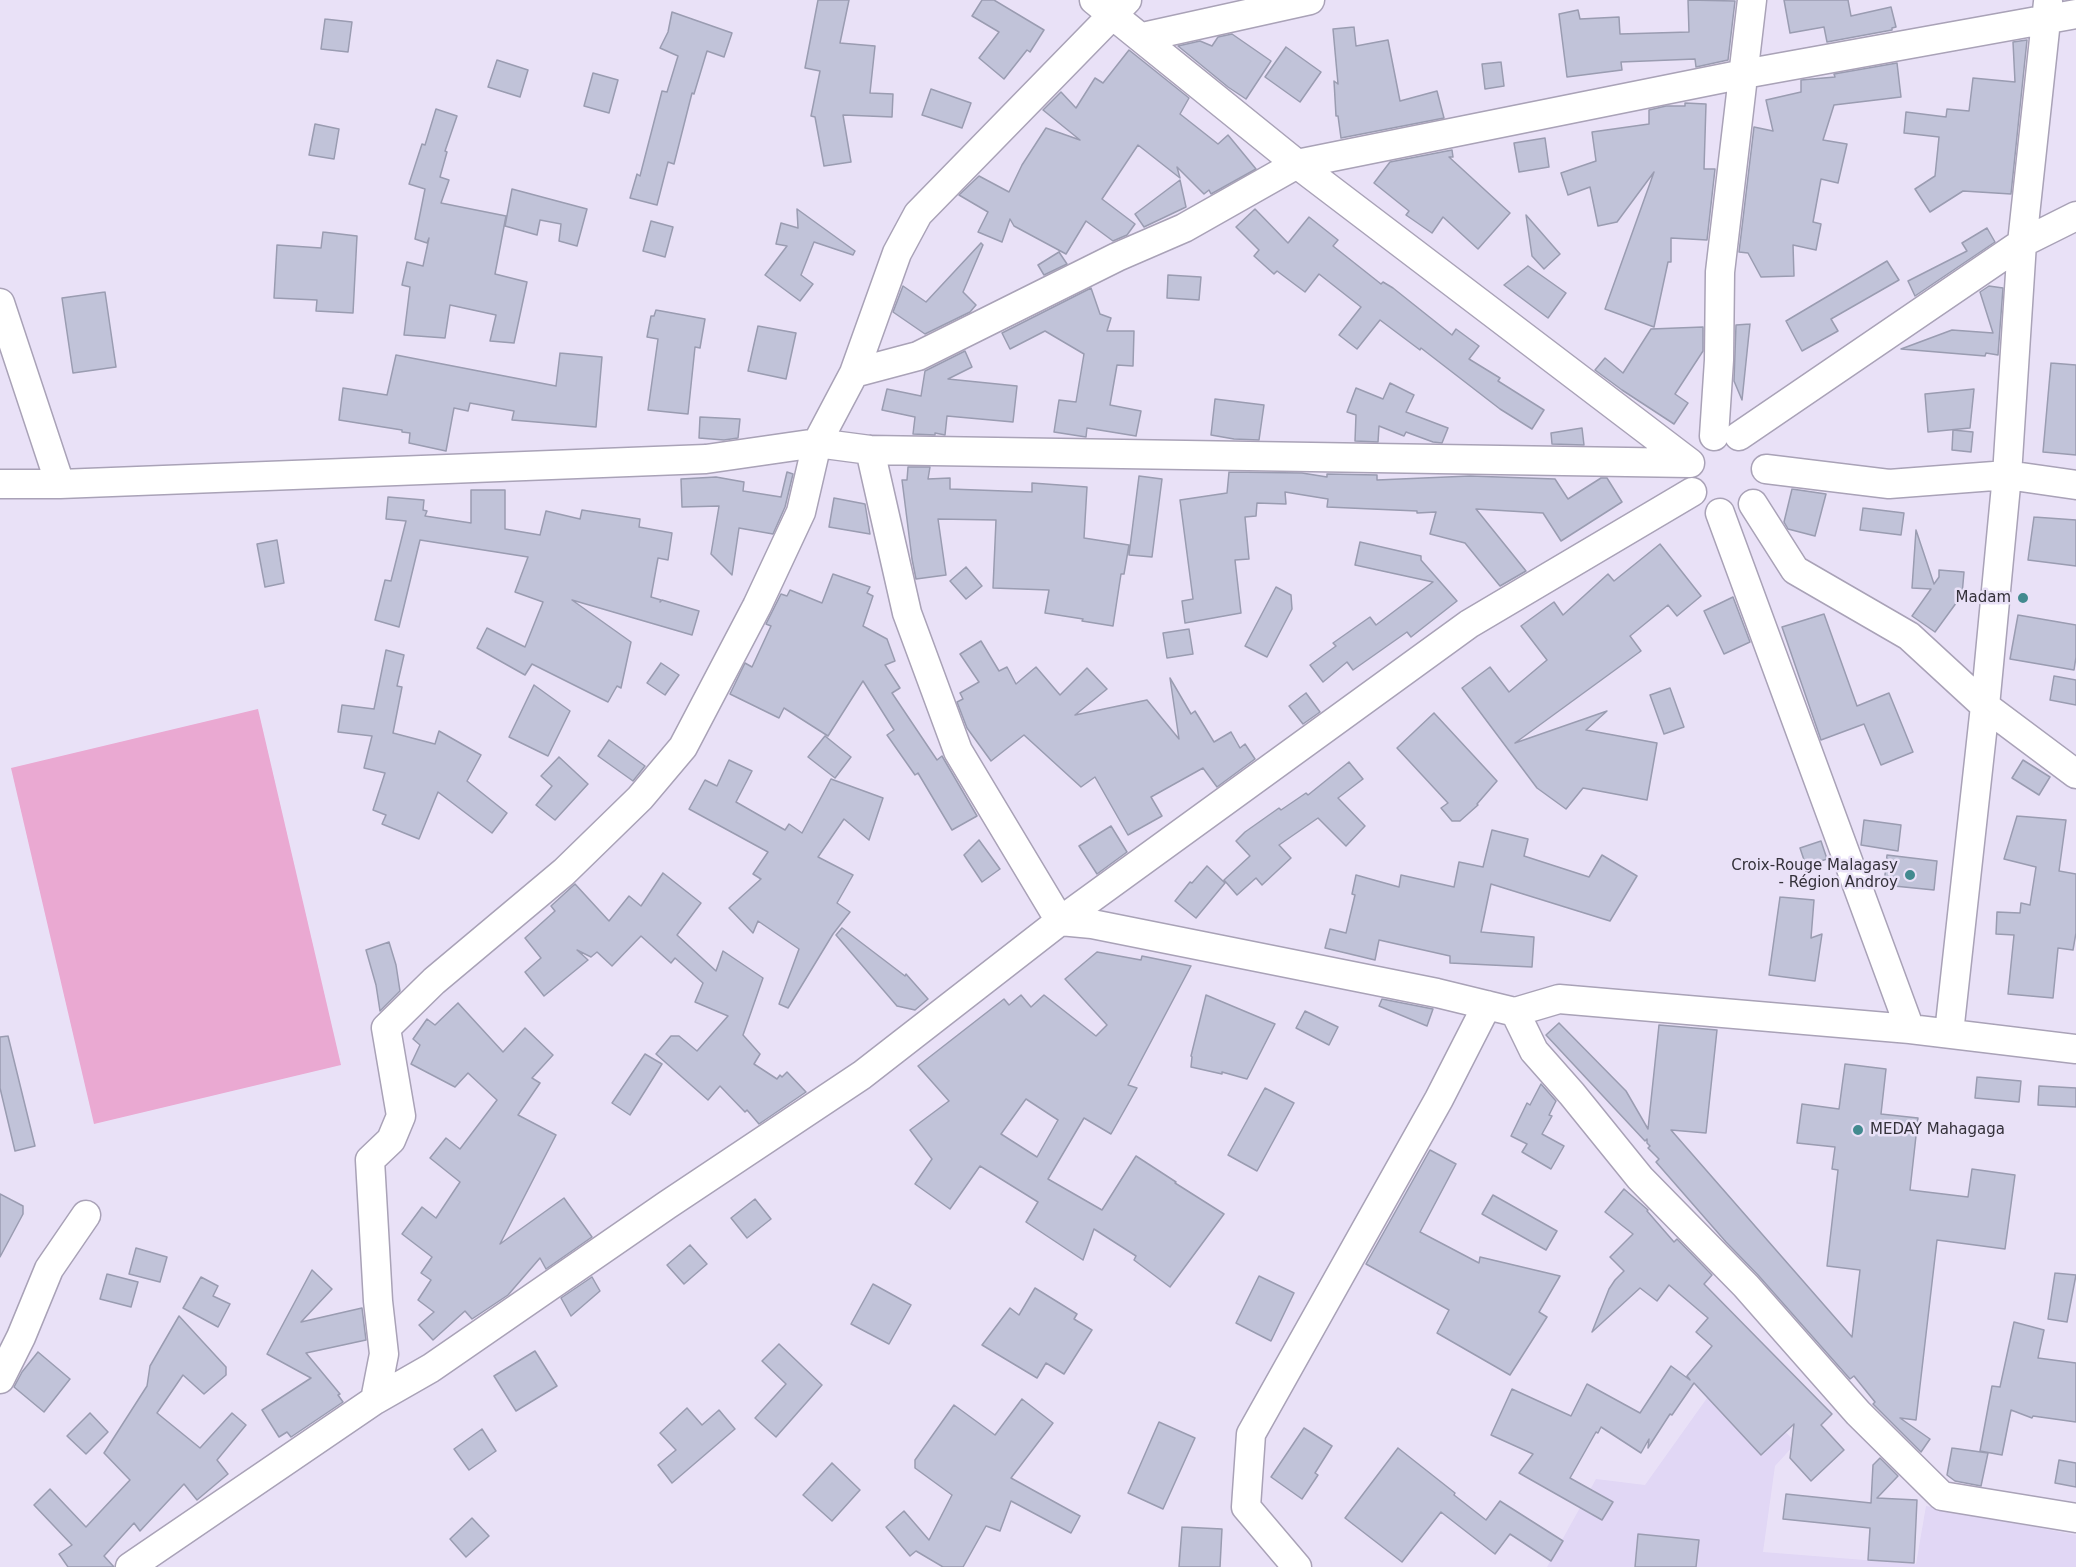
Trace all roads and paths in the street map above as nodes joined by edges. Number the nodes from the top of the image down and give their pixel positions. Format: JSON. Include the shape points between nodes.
{"nodes":[{"id":1,"x":1310,"y":0,"type":"edge"},
{"id":2,"x":1752,"y":0,"type":"edge"},
{"id":3,"x":1111,"y":5,"type":"edge"},
{"id":4,"x":2047,"y":10,"type":"edge"},
{"id":5,"x":2076,"y":14,"type":"edge"},
{"id":6,"x":1143,"y":38,"type":"junction"},
{"id":7,"x":1744,"y":74,"type":"junction"},
{"id":8,"x":1297,"y":164,"type":"junction"},
{"id":9,"x":2076,"y":216,"type":"edge"},
{"id":10,"x":2022,"y":243,"type":"junction"},
{"id":11,"x":0,"y":303,"type":"edge"},
{"id":12,"x":854,"y":373,"type":"junction"},
{"id":13,"x":1726,"y":436,"type":"junction"},
{"id":14,"x":817,"y":443,"type":"junction"},
{"id":15,"x":870,"y":450,"type":"junction"},
{"id":16,"x":1689,"y":463,"type":"junction"},
{"id":17,"x":1766,"y":469,"type":"junction"},
{"id":18,"x":2007,"y":475,"type":"junction"},
{"id":19,"x":0,"y":484,"type":"edge"},
{"id":20,"x":60,"y":484,"type":"junction"},
{"id":21,"x":2076,"y":485,"type":"edge"},
{"id":22,"x":1692,"y":492,"type":"junction"},
{"id":23,"x":1753,"y":504,"type":"junction"},
{"id":24,"x":1720,"y":513,"type":"junction"},
{"id":25,"x":1985,"y":706,"type":"junction"},
{"id":26,"x":2076,"y":774,"type":"edge"},
{"id":27,"x":1060,"y":921,"type":"junction"},
{"id":28,"x":1487,"y":1005,"type":"junction"},
{"id":29,"x":1515,"y":1012,"type":"junction"},
{"id":30,"x":1910,"y":1029,"type":"junction"},
{"id":31,"x":1949,"y":1033,"type":"junction"},
{"id":32,"x":2076,"y":1049,"type":"edge"},
{"id":33,"x":86,"y":1215,"type":"dead end"},
{"id":34,"x":0,"y":1379,"type":"edge"},
{"id":35,"x":375,"y":1400,"type":"junction"},
{"id":36,"x":2076,"y":1518,"type":"edge"},
{"id":37,"x":130,"y":1567,"type":"edge"},
{"id":38,"x":1297,"y":1567,"type":"edge"}],
"edges":[{"from":1,"to":6,"type":"street"},
{"from":2,"to":7,"type":"street"},
{"from":3,"to":6,"type":"street"},
{"from":3,"to":12,"type":"street","via":[[918,214],[897,252]]},
{"from":4,"to":5,"type":"street"},
{"from":4,"to":7,"type":"street"},
{"from":4,"to":10,"type":"street"},
{"from":6,"to":8,"type":"street"},
{"from":7,"to":8,"type":"street"},
{"from":7,"to":13,"type":"street","via":[[1720,272],[1719,360]]},
{"from":8,"to":12,"type":"street","via":[[1184,228],[1117,256],[918,356]]},
{"from":8,"to":16,"type":"street"},
{"from":9,"to":10,"type":"street"},
{"from":10,"to":13,"type":"street"},
{"from":10,"to":18,"type":"street"},
{"from":11,"to":20,"type":"street"},
{"from":12,"to":14,"type":"street"},
{"from":13,"to":16,"type":"street","via":[[1695,451]]},
{"from":13,"to":17,"type":"street","via":[[1752,443],[1762,454]]},
{"from":14,"to":15,"type":"street"},
{"from":14,"to":20,"type":"street","via":[[706,459]]},
{"from":14,"to":35,"type":"street","via":[[801,512],[683,747],[640,798],[564,872],[434,981],[386,1028],[401,1116],[391,1140],[370,1160],[384,1354]]},
{"from":15,"to":16,"type":"street"},
{"from":15,"to":27,"type":"street","via":[[907,613],[958,751]]},
{"from":16,"to":22,"type":"street"},
{"from":17,"to":18,"type":"street","via":[[1890,484]]},
{"from":17,"to":23,"type":"street","via":[[1764,488]]},
{"from":18,"to":21,"type":"street"},
{"from":18,"to":25,"type":"street"},
{"from":19,"to":20,"type":"street"},
{"from":22,"to":24,"type":"street","via":[[1704,506]]},
{"from":22,"to":27,"type":"street","via":[[1469,624]]},
{"from":23,"to":24,"type":"street","via":[[1738,512]]},
{"from":23,"to":25,"type":"street","via":[[1796,570],[1908,636]]},
{"from":24,"to":30,"type":"street"},
{"from":25,"to":26,"type":"street"},
{"from":25,"to":31,"type":"street"},
{"from":27,"to":28,"type":"street","via":[[1104,926]]},
{"from":27,"to":35,"type":"street","via":[[862,1075],[431,1368]]},
{"from":28,"to":29,"type":"street"},
{"from":28,"to":38,"type":"street","via":[[1439,1099],[1251,1434],[1246,1507]]},
{"from":29,"to":30,"type":"street","via":[[1559,999]]},
{"from":29,"to":36,"type":"street","via":[[1534,1051],[1640,1178],[1746,1286],[1858,1413],[1942,1496]]},
{"from":30,"to":31,"type":"street"},
{"from":31,"to":32,"type":"street"},
{"from":33,"to":34,"type":"street","via":[[49,1269]]},
{"from":35,"to":37,"type":"street"}]}
